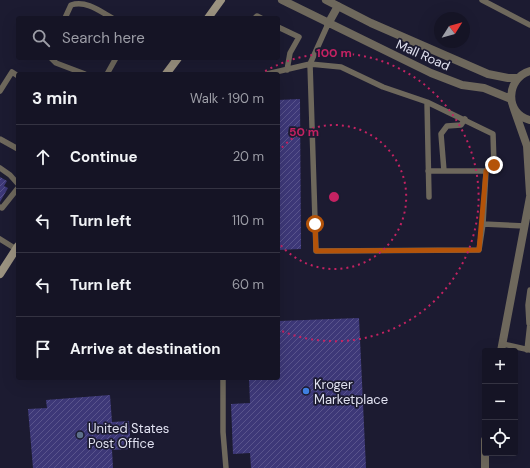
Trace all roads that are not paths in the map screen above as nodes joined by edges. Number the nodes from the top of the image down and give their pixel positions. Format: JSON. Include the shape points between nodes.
{"nodes":[{"id":1,"x":221,"y":0,"type":"edge"},
{"id":2,"x":282,"y":0,"type":"edge"},
{"id":3,"x":326,"y":0,"type":"edge"},
{"id":4,"x":482,"y":0,"type":"edge"},
{"id":5,"x":338,"y":6,"type":"junction"},
{"id":6,"x":65,"y":16,"type":"edge"},
{"id":7,"x":109,"y":16,"type":"edge"},
{"id":8,"x":209,"y":16,"type":"edge"},
{"id":9,"x":328,"y":24,"type":"junction"},
{"id":10,"x":530,"y":25,"type":"edge"},
{"id":11,"x":280,"y":27,"type":"edge"},
{"id":12,"x":52,"y":60,"type":"edge"},
{"id":13,"x":115,"y":60,"type":"edge"},
{"id":14,"x":176,"y":60,"type":"edge"},
{"id":15,"x":310,"y":64,"type":"junction"},
{"id":16,"x":287,"y":70,"type":"junction"},
{"id":17,"x":530,"y":71,"type":"edge"},
{"id":18,"x":80,"y":72,"type":"edge"},
{"id":19,"x":108,"y":72,"type":"edge"},
{"id":20,"x":168,"y":72,"type":"edge"},
{"id":21,"x":277,"y":72,"type":"edge"},
{"id":22,"x":16,"y":75,"type":"edge"},
{"id":23,"x":517,"y":78,"type":"junction"},
{"id":24,"x":0,"y":91,"type":"edge"},
{"id":25,"x":511,"y":99,"type":"junction"},
{"id":26,"x":427,"y":102,"type":"junction"},
{"id":27,"x":514,"y":109,"type":"junction"},
{"id":28,"x":465,"y":119,"type":"junction"},
{"id":29,"x":530,"y":120,"type":"edge"},
{"id":30,"x":0,"y":139,"type":"edge"},
{"id":31,"x":16,"y":148,"type":"edge"},
{"id":32,"x":0,"y":168,"type":"edge"},
{"id":33,"x":428,"y":171,"type":"junction"},
{"id":34,"x":444,"y":171,"type":"junction"},
{"id":35,"x":486,"y":171,"type":"junction"},
{"id":36,"x":16,"y":181,"type":"edge"},
{"id":37,"x":16,"y":190,"type":"edge"},
{"id":38,"x":530,"y":195,"type":"edge"},
{"id":39,"x":429,"y":197,"type":"dead end"},
{"id":40,"x":0,"y":207,"type":"edge"},
{"id":41,"x":483,"y":224,"type":"junction"},
{"id":42,"x":525,"y":226,"type":"junction"},
{"id":43,"x":0,"y":239,"type":"edge"},
{"id":44,"x":16,"y":247,"type":"edge"},
{"id":45,"x":16,"y":250,"type":"edge"},
{"id":46,"x":0,"y":274,"type":"edge"},
{"id":47,"x":530,"y":290,"type":"edge"},
{"id":48,"x":530,"y":323,"type":"edge"},
{"id":49,"x":502,"y":348,"type":"edge"},
{"id":50,"x":518,"y":349,"type":"edge"},
{"id":51,"x":528,"y":350,"type":"edge"},
{"id":52,"x":223,"y":380,"type":"edge"},
{"id":53,"x":484,"y":456,"type":"edge"},
{"id":54,"x":226,"y":468,"type":"edge"},
{"id":55,"x":484,"y":468,"type":"edge"}],
"edges":[{"from":1,"to":8,"type":"main road"},
{"from":2,"to":9,"type":"street","name":"Mall Road"},
{"from":3,"to":5,"type":"street","name":"Mall Road"},
{"from":4,"to":10,"type":"lane"},
{"from":5,"to":9,"type":"street"},
{"from":5,"to":23,"type":"street","name":"Mall Road","via":[[488,74]]},
{"from":6,"to":7,"type":"lane","via":[[71,5],[81,2],[88,3]]},
{"from":9,"to":15,"type":"lane"},
{"from":9,"to":25,"type":"street","name":"Mall Road","via":[[431,73],[462,85],[484,88]]},
{"from":11,"to":16,"type":"lane","via":[[299,37],[290,53]]},
{"from":12,"to":18,"type":"lane"},
{"from":13,"to":19,"type":"lane"},
{"from":14,"to":20,"type":"main road"},
{"from":15,"to":16,"type":"lane"},
{"from":15,"to":26,"type":"lane","via":[[341,66],[383,87]]},
{"from":15,"to":41,"type":"lane","via":[[316,251],[479,250]]},
{"from":16,"to":21,"type":"lane"},
{"from":17,"to":23,"type":"street"},
{"from":22,"to":24,"type":"lane","via":[[12,72]]},
{"from":23,"to":25,"type":"street","via":[[512,88]]},
{"from":25,"to":27,"type":"street"},
{"from":26,"to":28,"type":"lane"},
{"from":26,"to":33,"type":"lane"},
{"from":27,"to":29,"type":"street","via":[[522,117]]},
{"from":27,"to":38,"type":"street","via":[[527,146]]},
{"from":28,"to":34,"type":"lane","via":[[461,125],[447,126],[441,134]]},
{"from":28,"to":35,"type":"lane","via":[[494,134],[494,165]]},
{"from":30,"to":31,"type":"lane"},
{"from":32,"to":36,"type":"lane"},
{"from":33,"to":34,"type":"lane"},
{"from":33,"to":39,"type":"lane"},
{"from":34,"to":35,"type":"lane"},
{"from":35,"to":41,"type":"lane"},
{"from":37,"to":40,"type":"lane","via":[[2,208]]},
{"from":38,"to":42,"type":"street"},
{"from":41,"to":42,"type":"lane"},
{"from":42,"to":49,"type":"street"},
{"from":43,"to":44,"type":"lane"},
{"from":45,"to":46,"type":"main road"},
{"from":47,"to":48,"type":"lane"},
{"from":48,"to":51,"type":"lane"},
{"from":50,"to":51,"type":"lane"},
{"from":52,"to":54,"type":"lane"},
{"from":53,"to":55,"type":"street"}]}
